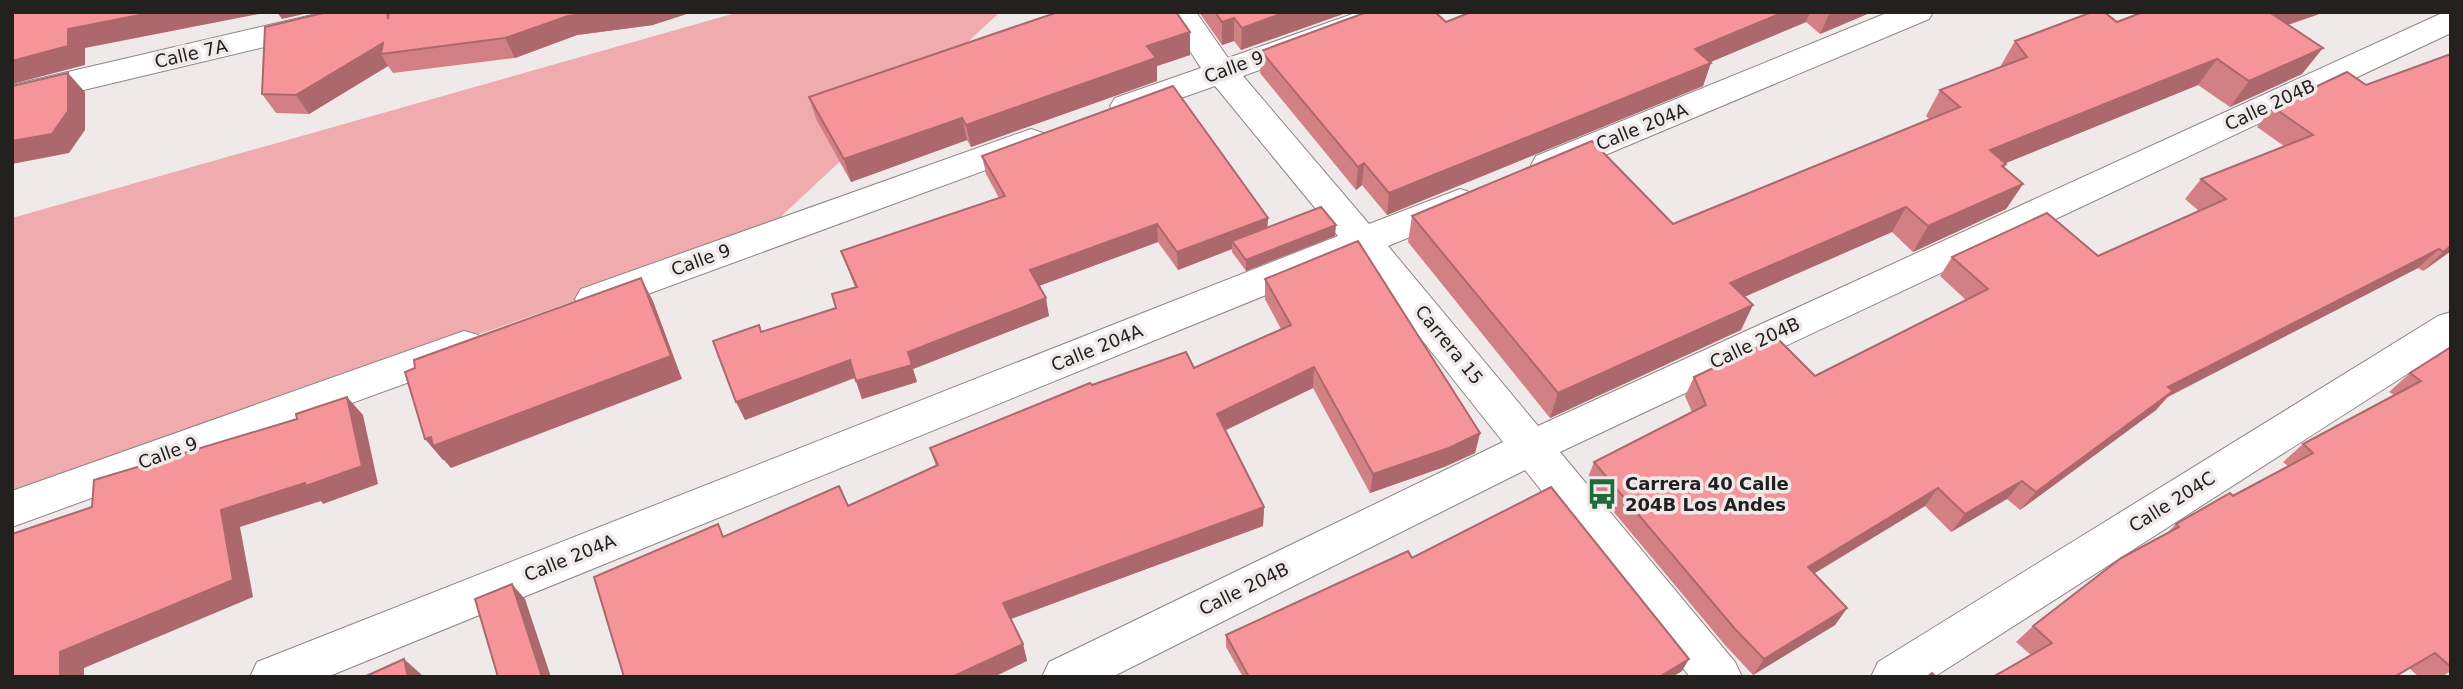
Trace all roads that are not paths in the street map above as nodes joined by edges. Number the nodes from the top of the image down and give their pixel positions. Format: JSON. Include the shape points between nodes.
{"nodes":[{"id":1,"x":369,"y":12,"type":"edge"},
{"id":2,"x":1180,"y":12,"type":"edge"},
{"id":3,"x":1390,"y":12,"type":"edge"},
{"id":4,"x":1918,"y":12,"type":"edge"},
{"id":5,"x":2451,"y":21,"type":"edge"},
{"id":6,"x":258,"y":25,"type":"edge"},
{"id":7,"x":1221,"y":72,"type":"junction"},
{"id":8,"x":12,"y":96,"type":"edge"},
{"id":9,"x":1364,"y":242,"type":"junction"},
{"id":10,"x":564,"y":310,"type":"edge"},
{"id":11,"x":2451,"y":327,"type":"edge"},
{"id":12,"x":498,"y":333,"type":"edge"},
{"id":13,"x":1532,"y":447,"type":"junction"},
{"id":14,"x":12,"y":509,"type":"edge"},
{"id":15,"x":273,"y":677,"type":"edge"},
{"id":16,"x":1066,"y":677,"type":"edge"},
{"id":17,"x":1719,"y":677,"type":"edge"},
{"id":18,"x":1894,"y":677,"type":"edge"}],
"edges":[{"from":1,"to":6,"type":"street","name":"Calle 7A"},
{"from":2,"to":7,"type":"street","name":"Carrera 15"},
{"from":3,"to":7,"type":"street","name":"Calle 9"},
{"from":4,"to":9,"type":"street","name":"Calle 204A"},
{"from":5,"to":13,"type":"street","name":"Calle 204B"},
{"from":6,"to":8,"type":"street","name":"Calle 7A"},
{"from":7,"to":9,"type":"street","name":"Carrera 15"},
{"from":7,"to":10,"type":"street","name":"Calle 9"},
{"from":9,"to":13,"type":"street","name":"Carrera 15"},
{"from":9,"to":15,"type":"street","name":"Calle 204A"},
{"from":11,"to":18,"type":"street","name":"Calle 204C"},
{"from":12,"to":14,"type":"street","name":"Calle 9"},
{"from":13,"to":16,"type":"street","name":"Calle 204B"},
{"from":13,"to":17,"type":"street","name":"Carrera 15"}]}
